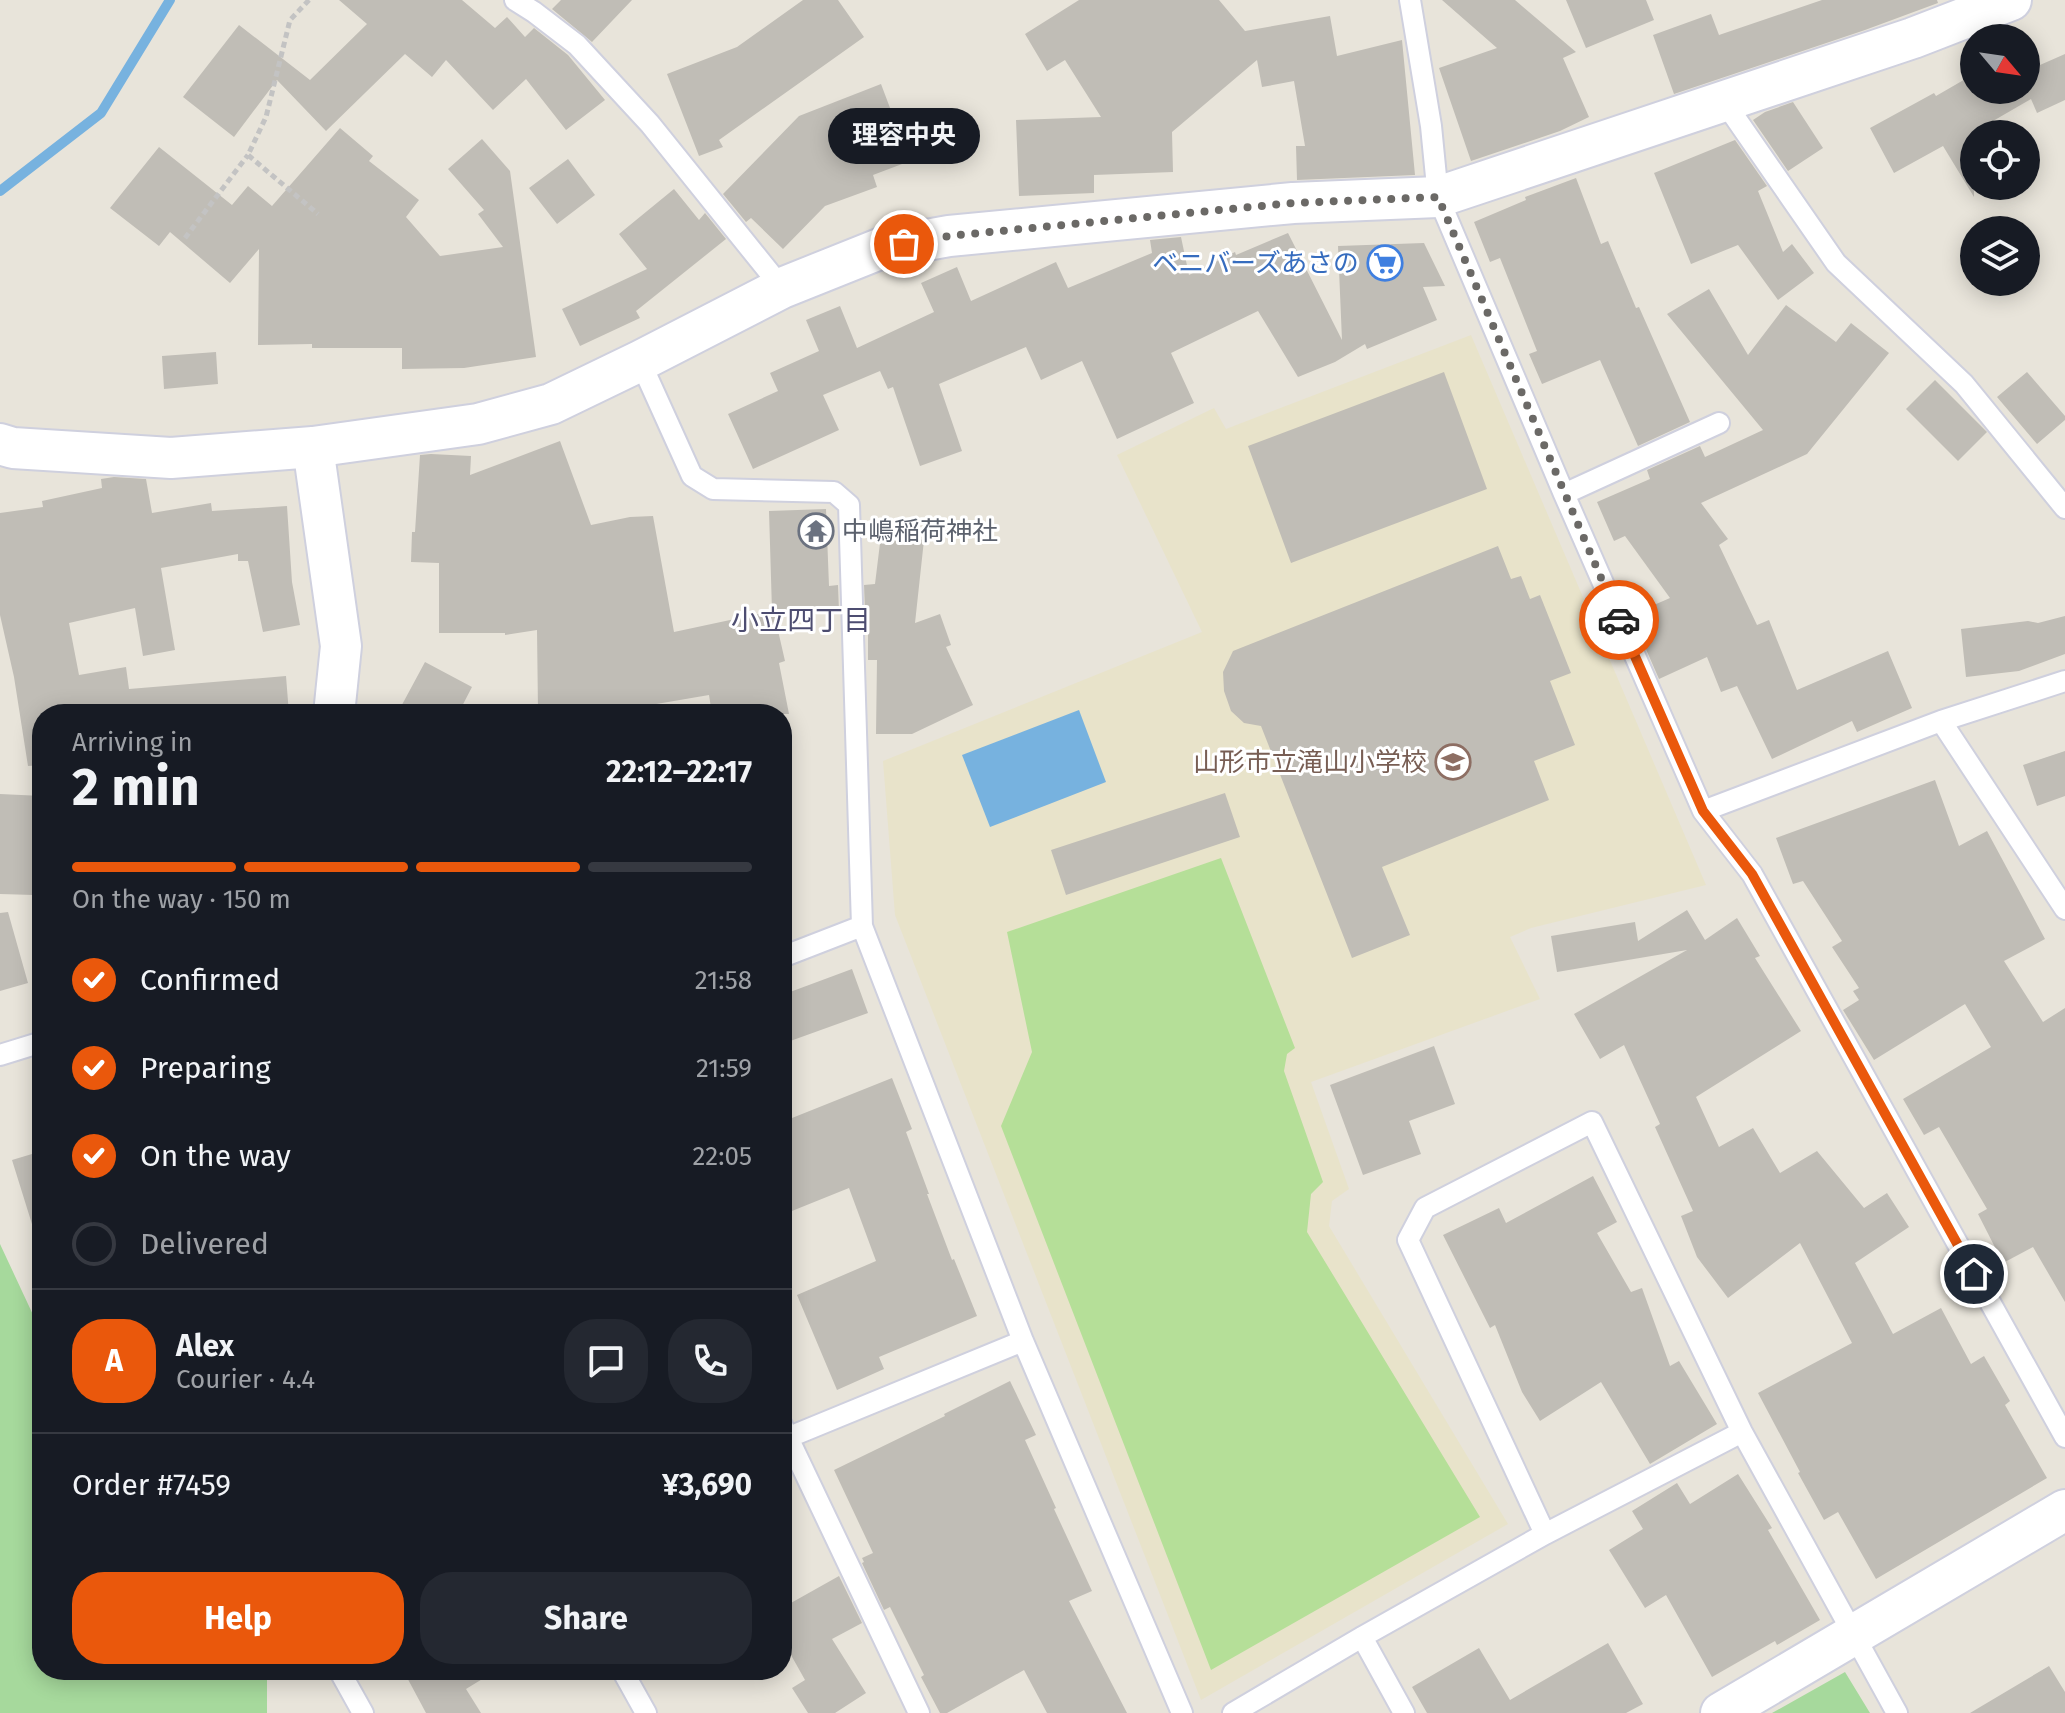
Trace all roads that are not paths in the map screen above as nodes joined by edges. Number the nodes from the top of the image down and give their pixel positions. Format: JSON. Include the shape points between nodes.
{"nodes":[{"id":1,"x":515,"y":0,"type":"edge"},
{"id":2,"x":1410,"y":0,"type":"edge"},
{"id":3,"x":2011,"y":0,"type":"edge"},
{"id":4,"x":1723,"y":100,"type":"junction"},
{"id":5,"x":1438,"y":197,"type":"junction"},
{"id":6,"x":782,"y":288,"type":"junction"},
{"id":7,"x":640,"y":361,"type":"junction"},
{"id":8,"x":1719,"y":423,"type":"dead end"},
{"id":9,"x":313,"y":447,"type":"junction"},
{"id":10,"x":4,"y":451,"type":"edge"},
{"id":11,"x":1564,"y":494,"type":"junction"},
{"id":12,"x":2065,"y":508,"type":"edge"},
{"id":13,"x":2065,"y":681,"type":"edge"},
{"id":14,"x":335,"y":704,"type":"edge"},
{"id":15,"x":1941,"y":721,"type":"junction"},
{"id":16,"x":1703,"y":811,"type":"junction"},
{"id":17,"x":2065,"y":909,"type":"edge"},
{"id":18,"x":862,"y":926,"type":"junction"},
{"id":19,"x":792,"y":953,"type":"edge"},
{"id":20,"x":32,"y":1045,"type":"edge"},
{"id":21,"x":0,"y":1055,"type":"edge"},
{"id":22,"x":1023,"y":1341,"type":"junction"},
{"id":23,"x":792,"y":1431,"type":"edge"},
{"id":24,"x":1742,"y":1432,"type":"junction"},
{"id":25,"x":2065,"y":1437,"type":"edge"},
{"id":26,"x":792,"y":1451,"type":"edge"},
{"id":27,"x":2065,"y":1510,"type":"edge"},
{"id":28,"x":1545,"y":1534,"type":"junction"},
{"id":29,"x":1362,"y":1637,"type":"junction"},
{"id":30,"x":1853,"y":1637,"type":"junction"},
{"id":31,"x":345,"y":1680,"type":"edge"},
{"id":32,"x":628,"y":1680,"type":"edge"},
{"id":33,"x":363,"y":1713,"type":"edge"},
{"id":34,"x":646,"y":1713,"type":"edge"},
{"id":35,"x":919,"y":1713,"type":"edge"},
{"id":36,"x":1182,"y":1713,"type":"edge"},
{"id":37,"x":1233,"y":1713,"type":"edge"},
{"id":38,"x":1404,"y":1713,"type":"edge"},
{"id":39,"x":1721,"y":1713,"type":"edge"},
{"id":40,"x":1897,"y":1713,"type":"edge"}],
"edges":[{"from":1,"to":6,"type":"lane","via":[[588,56]]},
{"from":2,"to":5,"type":"lane"},
{"from":3,"to":4,"type":"street"},
{"from":4,"to":5,"type":"street"},
{"from":4,"to":12,"type":"lane","via":[[1836,263],[1964,384]]},
{"from":5,"to":6,"type":"street","via":[[1293,203],[949,236],[882,248]]},
{"from":5,"to":11,"type":"lane"},
{"from":6,"to":7,"type":"street"},
{"from":7,"to":9,"type":"street","via":[[551,404],[478,424]]},
{"from":7,"to":18,"type":"lane","via":[[692,476],[713,489],[834,492],[849,505]]},
{"from":8,"to":11,"type":"lane"},
{"from":9,"to":10,"type":"street","via":[[171,458]]},
{"from":9,"to":14,"type":"street","via":[[341,646]]},
{"from":11,"to":16,"type":"lane"},
{"from":13,"to":15,"type":"lane"},
{"from":15,"to":16,"type":"lane"},
{"from":15,"to":17,"type":"lane"},
{"from":16,"to":25,"type":"lane","via":[[1752,874]]},
{"from":18,"to":19,"type":"lane"},
{"from":18,"to":22,"type":"lane"},
{"from":20,"to":21,"type":"lane"},
{"from":22,"to":23,"type":"lane"},
{"from":22,"to":36,"type":"lane"},
{"from":24,"to":28,"type":"lane"},
{"from":24,"to":28,"type":"lane","via":[[1592,1122],[1425,1208],[1408,1240]]},
{"from":24,"to":30,"type":"lane"},
{"from":26,"to":35,"type":"lane"},
{"from":27,"to":30,"type":"street"},
{"from":28,"to":29,"type":"lane"},
{"from":29,"to":37,"type":"lane"},
{"from":29,"to":38,"type":"lane"},
{"from":30,"to":39,"type":"street"},
{"from":30,"to":40,"type":"lane"},
{"from":31,"to":33,"type":"lane"},
{"from":32,"to":34,"type":"lane"}]}
